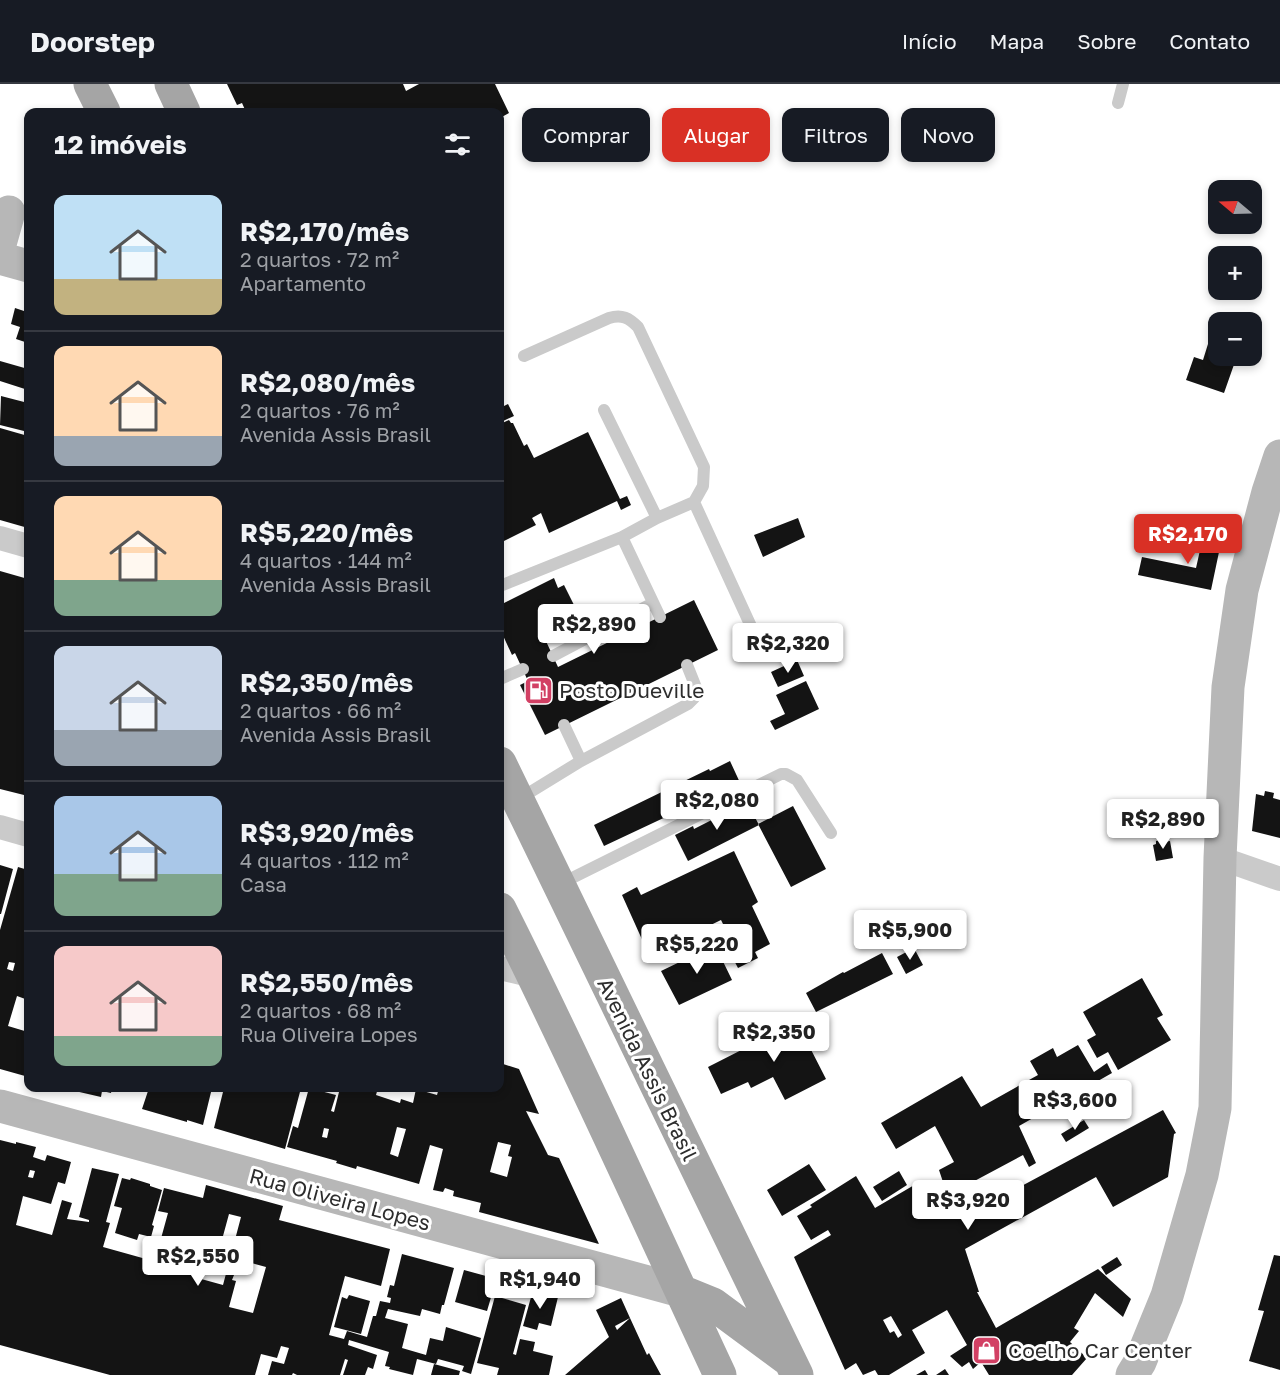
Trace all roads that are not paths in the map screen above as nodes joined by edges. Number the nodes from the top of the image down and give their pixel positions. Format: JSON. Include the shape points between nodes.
{"nodes":[{"id":1,"x":90,"y":84,"type":"edge"},
{"id":2,"x":171,"y":84,"type":"edge"},
{"id":3,"x":1123,"y":84,"type":"edge"},
{"id":4,"x":1118,"y":103,"type":"dead end"},
{"id":5,"x":102,"y":108,"type":"edge"},
{"id":6,"x":182,"y":108,"type":"edge"},
{"id":7,"x":13,"y":213,"type":"edge"},
{"id":8,"x":0,"y":244,"type":"edge"},
{"id":9,"x":0,"y":258,"type":"edge"},
{"id":10,"x":24,"y":265,"type":"edge"},
{"id":11,"x":524,"y":356,"type":"dead end"},
{"id":12,"x":604,"y":410,"type":"dead end"},
{"id":13,"x":1280,"y":456,"type":"edge"},
{"id":14,"x":694,"y":502,"type":"junction"},
{"id":15,"x":657,"y":518,"type":"junction"},
{"id":16,"x":622,"y":537,"type":"junction"},
{"id":17,"x":0,"y":538,"type":"edge"},
{"id":18,"x":24,"y":545,"type":"edge"},
{"id":19,"x":504,"y":584,"type":"edge"},
{"id":20,"x":653,"y":603,"type":"junction"},
{"id":21,"x":660,"y":617,"type":"dead end"},
{"id":22,"x":760,"y":646,"type":"dead end"},
{"id":23,"x":553,"y":656,"type":"dead end"},
{"id":24,"x":687,"y":665,"type":"dead end"},
{"id":25,"x":523,"y":669,"type":"dead end"},
{"id":26,"x":504,"y":677,"type":"edge"},
{"id":27,"x":564,"y":725,"type":"dead end"},
{"id":28,"x":581,"y":761,"type":"junction"},
{"id":29,"x":504,"y":771,"type":"edge"},
{"id":30,"x":518,"y":800,"type":"junction"},
{"id":31,"x":0,"y":827,"type":"edge"},
{"id":32,"x":831,"y":833,"type":"dead end"},
{"id":33,"x":24,"y":834,"type":"edge"},
{"id":34,"x":1220,"y":858,"type":"junction"},
{"id":35,"x":1280,"y":879,"type":"edge"},
{"id":36,"x":559,"y":885,"type":"junction"},
{"id":37,"x":504,"y":917,"type":"edge"},
{"id":38,"x":504,"y":969,"type":"edge"},
{"id":39,"x":534,"y":976,"type":"junction"},
{"id":40,"x":0,"y":1106,"type":"edge"},
{"id":41,"x":681,"y":1291,"type":"junction"},
{"id":42,"x":794,"y":1368,"type":"edge"},
{"id":43,"x":720,"y":1375,"type":"edge"},
{"id":44,"x":1132,"y":1375,"type":"edge"}],
"edges":[{"from":1,"to":5,"type":"main road"},
{"from":2,"to":6,"type":"main road"},
{"from":3,"to":4,"type":"lane"},
{"from":7,"to":8,"type":"main road"},
{"from":9,"to":10,"type":"main road"},
{"from":11,"to":14,"type":"lane","via":[[616,315],[632,321],[704,467],[703,486]]},
{"from":12,"to":15,"type":"lane"},
{"from":13,"to":34,"type":"main road","via":[[1241,601],[1228,687]]},
{"from":14,"to":15,"type":"lane"},
{"from":14,"to":22,"type":"lane"},
{"from":15,"to":16,"type":"lane"},
{"from":16,"to":19,"type":"lane"},
{"from":16,"to":20,"type":"lane"},
{"from":17,"to":18,"type":"street"},
{"from":20,"to":21,"type":"lane"},
{"from":20,"to":23,"type":"lane"},
{"from":24,"to":28,"type":"lane","via":[[697,690],[688,704]]},
{"from":25,"to":26,"type":"lane"},
{"from":27,"to":28,"type":"lane"},
{"from":28,"to":30,"type":"lane"},
{"from":29,"to":30,"type":"main road","name":"Avenida Assis Brasil"},
{"from":30,"to":36,"type":"main road","name":"Avenida Assis Brasil"},
{"from":31,"to":33,"type":"street"},
{"from":32,"to":36,"type":"lane","via":[[797,780],[781,774]]},
{"from":34,"to":35,"type":"street"},
{"from":34,"to":44,"type":"main road","via":[[1215,1108],[1202,1175],[1167,1296]]},
{"from":36,"to":42,"type":"main road","name":"Avenida Assis Brasil"},
{"from":37,"to":39,"type":"main road"},
{"from":38,"to":39,"type":"street"},
{"from":39,"to":41,"type":"main road"},
{"from":40,"to":41,"type":"main road","name":"Rua Oliveira Lopes"},
{"from":41,"to":42,"type":"main road","via":[[713,1304]]},
{"from":41,"to":43,"type":"main road"}]}
